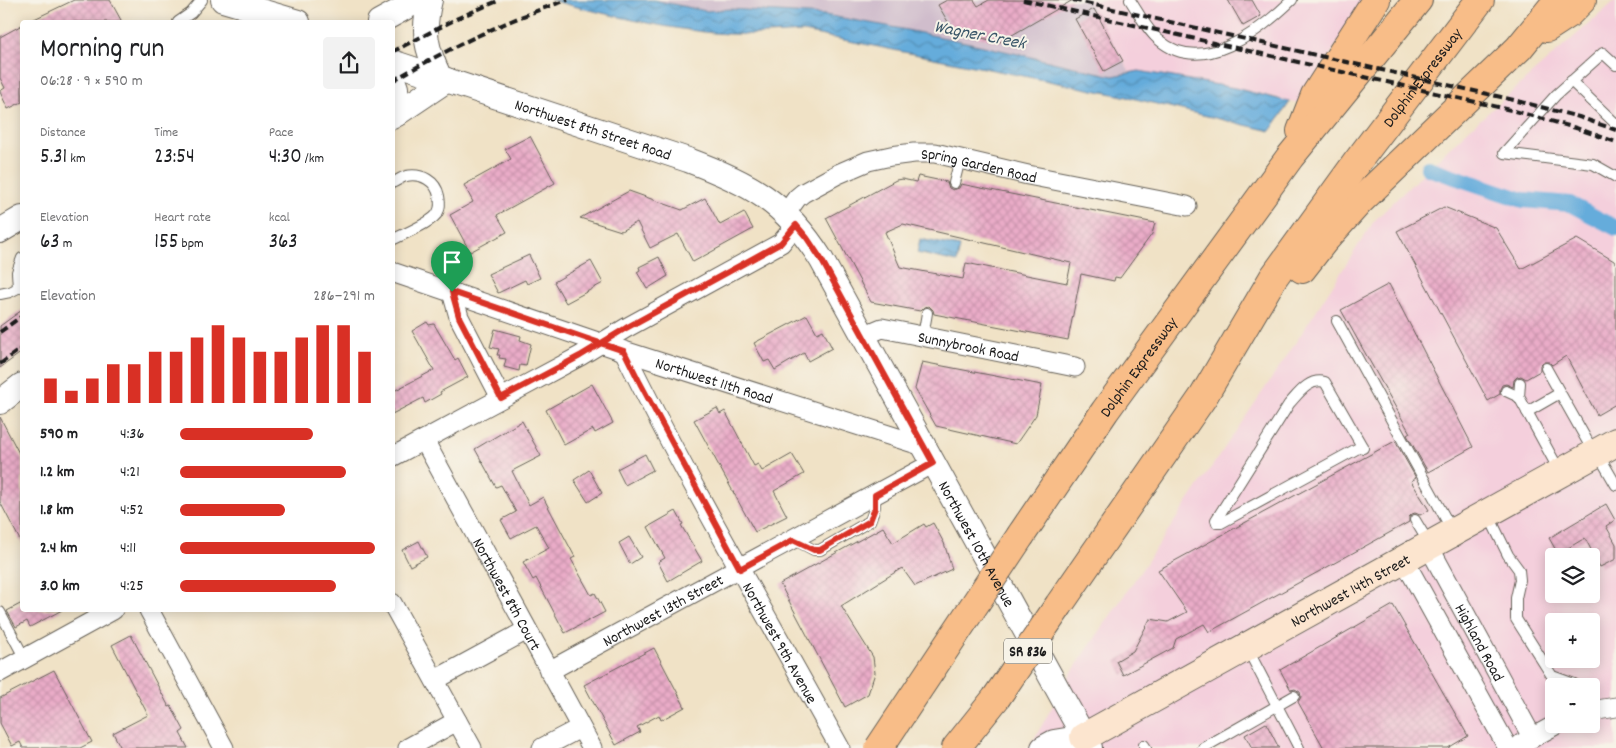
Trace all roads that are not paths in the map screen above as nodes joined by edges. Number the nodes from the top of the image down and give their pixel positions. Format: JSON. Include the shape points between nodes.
{"nodes":[{"id":1,"x":202,"y":0,"type":"edge"},
{"id":2,"x":223,"y":0,"type":"edge"},
{"id":3,"x":419,"y":0,"type":"edge"},
{"id":4,"x":430,"y":0,"type":"edge"},
{"id":5,"x":1130,"y":0,"type":"edge"},
{"id":6,"x":1292,"y":0,"type":"edge"},
{"id":7,"x":1376,"y":0,"type":"edge"},
{"id":8,"x":1414,"y":0,"type":"edge"},
{"id":9,"x":1418,"y":0,"type":"edge"},
{"id":10,"x":1480,"y":0,"type":"edge"},
{"id":11,"x":1558,"y":0,"type":"edge"},
{"id":12,"x":1582,"y":0,"type":"edge"},
{"id":13,"x":181,"y":20,"type":"edge"},
{"id":14,"x":291,"y":20,"type":"edge"},
{"id":15,"x":383,"y":20,"type":"edge"},
{"id":16,"x":1398,"y":24,"type":"junction"},
{"id":17,"x":1519,"y":48,"type":"junction"},
{"id":18,"x":395,"y":63,"type":"edge"},
{"id":19,"x":1616,"y":66,"type":"edge"},
{"id":20,"x":444,"y":79,"type":"junction"},
{"id":21,"x":1572,"y":81,"type":"junction"},
{"id":22,"x":395,"y":85,"type":"edge"},
{"id":23,"x":395,"y":116,"type":"edge"},
{"id":24,"x":1616,"y":124,"type":"edge"},
{"id":25,"x":1290,"y":157,"type":"junction"},
{"id":26,"x":960,"y":159,"type":"junction"},
{"id":27,"x":1616,"y":178,"type":"edge"},
{"id":28,"x":395,"y":182,"type":"edge"},
{"id":29,"x":954,"y":183,"type":"dead end"},
{"id":30,"x":1187,"y":206,"type":"dead end"},
{"id":31,"x":20,"y":219,"type":"edge"},
{"id":32,"x":791,"y":219,"type":"junction"},
{"id":33,"x":0,"y":231,"type":"edge"},
{"id":34,"x":395,"y":238,"type":"edge"},
{"id":35,"x":20,"y":264,"type":"edge"},
{"id":36,"x":395,"y":273,"type":"edge"},
{"id":37,"x":20,"y":287,"type":"edge"},
{"id":38,"x":452,"y":292,"type":"junction"},
{"id":39,"x":0,"y":294,"type":"edge"},
{"id":40,"x":927,"y":313,"type":"dead end"},
{"id":41,"x":1337,"y":321,"type":"dead end"},
{"id":42,"x":864,"y":336,"type":"junction"},
{"id":43,"x":922,"y":336,"type":"junction"},
{"id":44,"x":600,"y":343,"type":"junction"},
{"id":45,"x":624,"y":351,"type":"junction"},
{"id":46,"x":1075,"y":367,"type":"dead end"},
{"id":47,"x":1546,"y":368,"type":"dead end"},
{"id":48,"x":1520,"y":383,"type":"dead end"},
{"id":49,"x":20,"y":387,"type":"edge"},
{"id":50,"x":1506,"y":391,"type":"dead end"},
{"id":51,"x":1560,"y":393,"type":"junction"},
{"id":52,"x":1519,"y":397,"type":"junction"},
{"id":53,"x":501,"y":398,"type":"junction"},
{"id":54,"x":1203,"y":398,"type":"junction"},
{"id":55,"x":0,"y":402,"type":"edge"},
{"id":56,"x":1527,"y":412,"type":"junction"},
{"id":57,"x":424,"y":440,"type":"junction"},
{"id":58,"x":1363,"y":447,"type":"joint"},
{"id":59,"x":1603,"y":450,"type":"edge"},
{"id":60,"x":395,"y":455,"type":"edge"},
{"id":61,"x":928,"y":455,"type":"junction"},
{"id":62,"x":1560,"y":473,"type":"junction"},
{"id":63,"x":1616,"y":485,"type":"edge"},
{"id":64,"x":1488,"y":514,"type":"junction"},
{"id":65,"x":1415,"y":520,"type":"dead end"},
{"id":66,"x":1454,"y":532,"type":"junction"},
{"id":67,"x":1429,"y":546,"type":"junction"},
{"id":68,"x":1404,"y":560,"type":"junction"},
{"id":69,"x":740,"y":569,"type":"junction"},
{"id":70,"x":395,"y":608,"type":"edge"},
{"id":71,"x":0,"y":612,"type":"edge"},
{"id":72,"x":109,"y":612,"type":"edge"},
{"id":73,"x":150,"y":612,"type":"edge"},
{"id":74,"x":527,"y":630,"type":"junction"},
{"id":75,"x":1246,"y":648,"type":"junction"},
{"id":76,"x":25,"y":659,"type":"junction"},
{"id":77,"x":549,"y":671,"type":"junction"},
{"id":78,"x":0,"y":672,"type":"edge"},
{"id":79,"x":1558,"y":678,"type":"edge"},
{"id":80,"x":436,"y":680,"type":"junction"},
{"id":81,"x":1294,"y":696,"type":"dead end"},
{"id":82,"x":996,"y":698,"type":"junction"},
{"id":83,"x":1278,"y":707,"type":"junction"},
{"id":84,"x":1616,"y":707,"type":"edge"},
{"id":85,"x":1600,"y":710,"type":"edge"},
{"id":86,"x":457,"y":721,"type":"junction"},
{"id":87,"x":580,"y":728,"type":"junction"},
{"id":88,"x":1547,"y":733,"type":"edge"},
{"id":89,"x":1535,"y":743,"type":"edge"},
{"id":90,"x":1082,"y":744,"type":"edge"},
{"id":91,"x":224,"y":748,"type":"edge"},
{"id":92,"x":408,"y":748,"type":"edge"},
{"id":93,"x":472,"y":748,"type":"edge"},
{"id":94,"x":542,"y":748,"type":"edge"},
{"id":95,"x":592,"y":748,"type":"edge"},
{"id":96,"x":840,"y":748,"type":"edge"},
{"id":97,"x":879,"y":748,"type":"edge"},
{"id":98,"x":956,"y":748,"type":"edge"},
{"id":99,"x":968,"y":748,"type":"edge"},
{"id":100,"x":1043,"y":748,"type":"edge"},
{"id":101,"x":1203,"y":748,"type":"edge"},
{"id":102,"x":1300,"y":748,"type":"edge"},
{"id":103,"x":1508,"y":748,"type":"edge"},
{"id":104,"x":1513,"y":748,"type":"edge"}],
"edges":[{"from":1,"to":13,"type":"lane"},
{"from":2,"to":14,"type":"street"},
{"from":3,"to":15,"type":"street"},
{"from":4,"to":20,"type":"street","via":[[426,38],[430,55]]},
{"from":5,"to":6,"type":"lane","via":[[1157,39],[1176,50],[1200,54],[1236,42],[1259,29]]},
{"from":7,"to":25,"type":"highway","via":[[1315,95]]},
{"from":8,"to":16,"type":"highway"},
{"from":9,"to":16,"type":"highway","name":"Dolphin Expressway"},
{"from":10,"to":54,"type":"highway","name":"Dolphin Expressway","via":[[1273,278]]},
{"from":11,"to":17,"type":"highway"},
{"from":12,"to":17,"type":"highway","via":[[1567,15]]},
{"from":16,"to":25,"type":"highway","name":"Dolphin Expressway"},
{"from":17,"to":54,"type":"highway","via":[[1359,202],[1323,242]]},
{"from":18,"to":20,"type":"street","name":"Northwest 8th Street Road"},
{"from":19,"to":21,"type":"lane","via":[[1603,53]]},
{"from":20,"to":23,"type":"street"},
{"from":20,"to":32,"type":"street","name":"Northwest 8th Street Road","via":[[720,172],[750,187]]},
{"from":21,"to":24,"type":"lane"},
{"from":21,"to":27,"type":"lane","via":[[1504,153],[1593,164]]},
{"from":22,"to":23,"type":"street"},
{"from":25,"to":97,"type":"highway","name":"Dolphin Expressway","bridge":true,"via":[[1110,404]]},
{"from":26,"to":29,"type":"lane"},
{"from":26,"to":30,"type":"street","name":"Spring Garden Road"},
{"from":26,"to":32,"type":"street","name":"Spring Garden Road","via":[[914,152],[868,161],[803,193],[797,198]]},
{"from":28,"to":34,"type":"lane","via":[[406,176],[427,178],[434,184],[440,203],[438,213],[429,221]]},
{"from":31,"to":33,"type":"street"},
{"from":32,"to":42,"type":"street","name":"Northwest 10th Avenue","via":[[821,259]]},
{"from":32,"to":44,"type":"street","name":"Spring Garden Road","via":[[781,243]]},
{"from":35,"to":37,"type":"lane","via":[[17,272]]},
{"from":36,"to":38,"type":"street","name":"Northwest 11th Road"},
{"from":37,"to":39,"type":"lane"},
{"from":38,"to":44,"type":"street","name":"Northwest 11th Road"},
{"from":38,"to":53,"type":"street","via":[[459,317]]},
{"from":40,"to":43,"type":"lane"},
{"from":41,"to":66,"type":"lane"},
{"from":42,"to":43,"type":"street","name":"Sunnybrook Road","via":[[882,328]]},
{"from":42,"to":61,"type":"street","name":"Northwest 10th Avenue"},
{"from":43,"to":46,"type":"street","name":"Sunnybrook Road"},
{"from":44,"to":45,"type":"street","name":"Northwest 11th Road"},
{"from":44,"to":53,"type":"street","name":"Spring Garden Road"},
{"from":45,"to":61,"type":"street","name":"Northwest 11th Road"},
{"from":45,"to":69,"type":"street","name":"Northwest 9th Avenue"},
{"from":47,"to":51,"type":"lane"},
{"from":48,"to":52,"type":"lane"},
{"from":49,"to":55,"type":"street"},
{"from":50,"to":52,"type":"lane"},
{"from":51,"to":56,"type":"lane"},
{"from":51,"to":59,"type":"lane"},
{"from":52,"to":56,"type":"lane"},
{"from":53,"to":57,"type":"street","name":"Spring Garden Road"},
{"from":54,"to":82,"type":"highway","name":"Dolphin Expressway","number":"SR 836","bridge":true},
{"from":56,"to":62,"type":"lane"},
{"from":57,"to":60,"type":"street","name":"Spring Garden Road"},
{"from":57,"to":74,"type":"street","name":"Northwest 8th Court"},
{"from":58,"to":58,"type":"lane","via":[[1325,382],[1311,383],[1290,404],[1217,523]]},
{"from":59,"to":62,"type":"main road","name":"Northwest 14th Street"},
{"from":59,"to":63,"type":"lane"},
{"from":61,"to":69,"type":"street","name":"Northwest 13th Street","via":[[875,495]]},
{"from":61,"to":90,"type":"street","name":"Northwest 10th Avenue"},
{"from":62,"to":64,"type":"main road","name":"Northwest 14th Street"},
{"from":64,"to":66,"type":"main road","name":"Northwest 14th Street"},
{"from":64,"to":79,"type":"lane","via":[[1519,570],[1516,619],[1552,676]]},
{"from":65,"to":67,"type":"lane"},
{"from":66,"to":67,"type":"main road","name":"Northwest 14th Street"},
{"from":67,"to":68,"type":"main road","name":"Northwest 14th Street"},
{"from":67,"to":89,"type":"street","name":"Highland Road"},
{"from":68,"to":75,"type":"main road","name":"Northwest 14th Street"},
{"from":68,"to":103,"type":"street","name":"Highland Road"},
{"from":69,"to":77,"type":"street","name":"Northwest 13th Street"},
{"from":69,"to":96,"type":"street","name":"Northwest 9th Avenue"},
{"from":70,"to":80,"type":"street"},
{"from":71,"to":76,"type":"lane"},
{"from":72,"to":76,"type":"street"},
{"from":73,"to":91,"type":"street"},
{"from":74,"to":77,"type":"street","name":"Northwest 8th Court"},
{"from":74,"to":80,"type":"street"},
{"from":75,"to":83,"type":"lane"},
{"from":75,"to":90,"type":"main road","name":"Northwest 14th Street"},
{"from":76,"to":78,"type":"street"},
{"from":77,"to":87,"type":"street","name":"Northwest 8th Court"},
{"from":80,"to":86,"type":"street"},
{"from":81,"to":83,"type":"lane"},
{"from":82,"to":98,"type":"highway","name":"Dolphin Expressway","number":"SR 836"},
{"from":82,"to":99,"type":"highway"},
{"from":83,"to":101,"type":"lane"},
{"from":83,"to":102,"type":"lane"},
{"from":84,"to":85,"type":"street"},
{"from":86,"to":92,"type":"street"},
{"from":86,"to":93,"type":"street"},
{"from":87,"to":94,"type":"street"},
{"from":87,"to":95,"type":"street","name":"Northwest 8th Court"},
{"from":88,"to":89,"type":"street"},
{"from":89,"to":104,"type":"street"},
{"from":90,"to":100,"type":"street","name":"Northwest 14th Street","via":[[1054,742]]}]}
